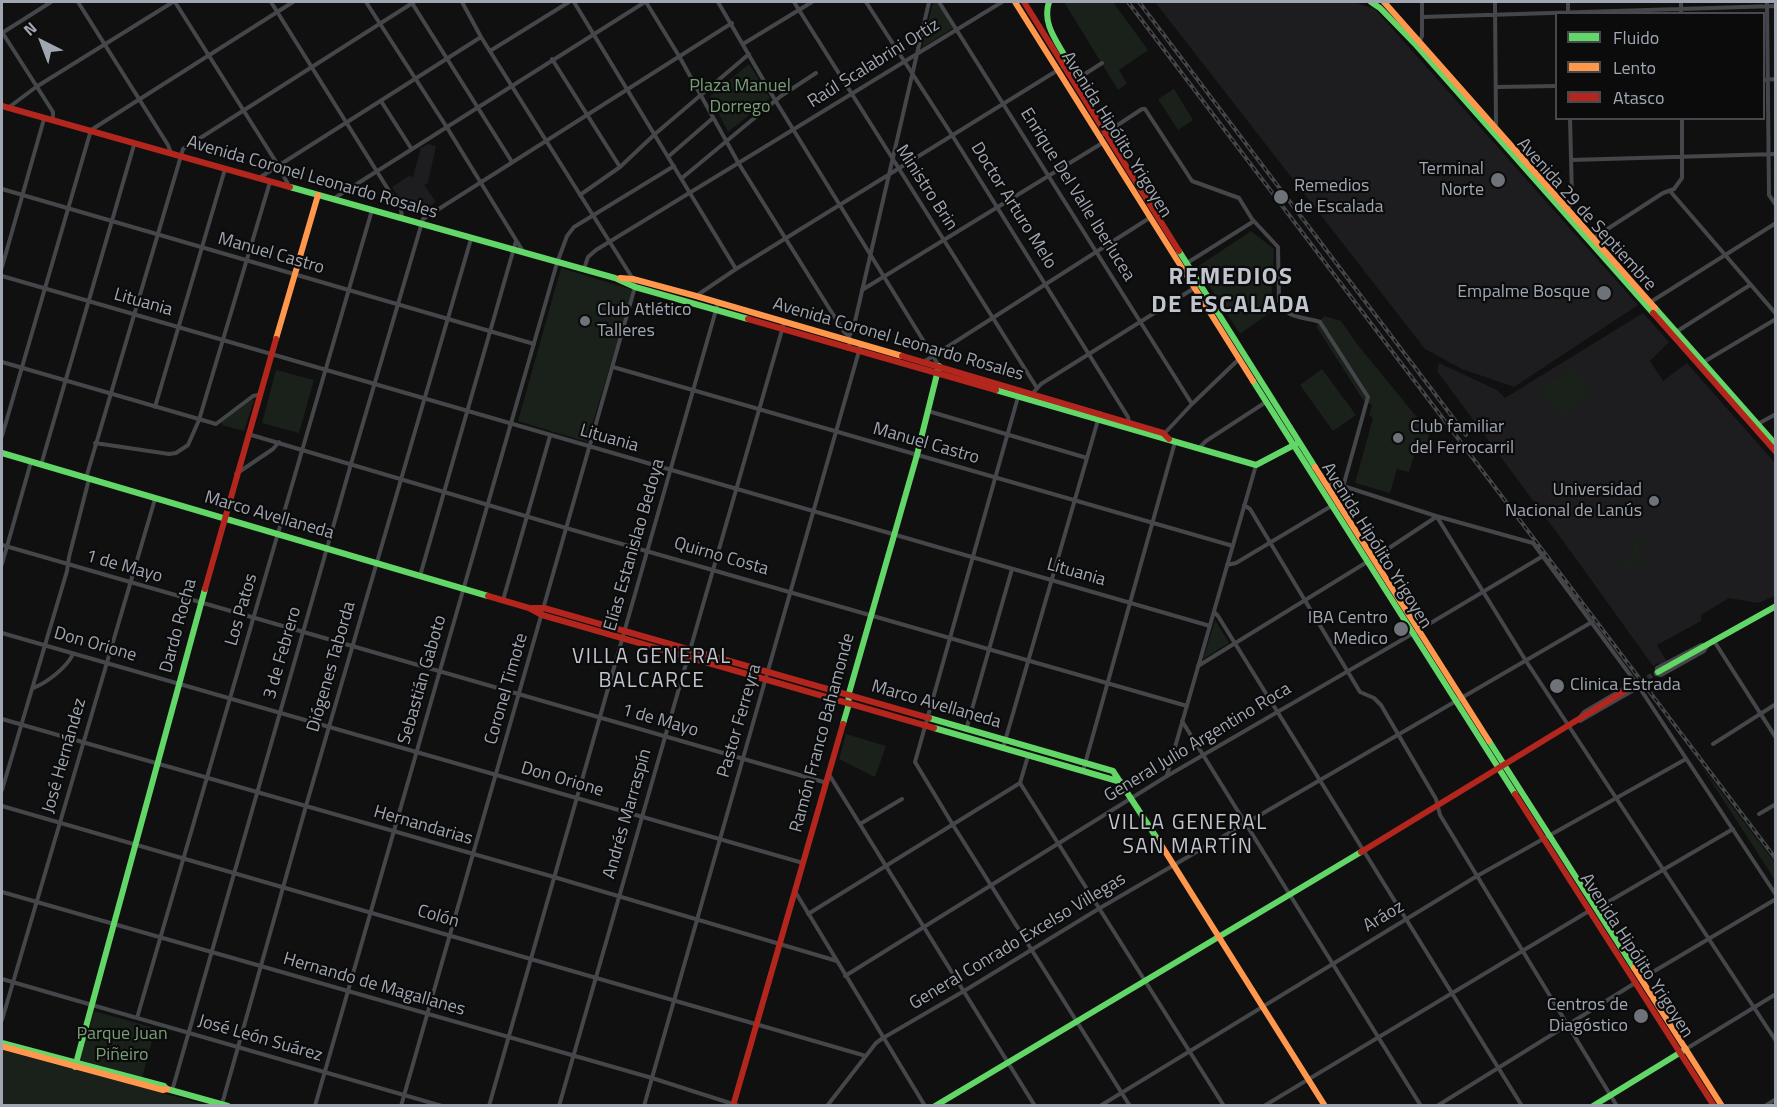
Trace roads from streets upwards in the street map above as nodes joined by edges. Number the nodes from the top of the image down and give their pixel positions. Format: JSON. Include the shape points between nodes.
{"nodes":[{"id":1,"x":51,"y":2,"type":"edge"},
{"id":2,"x":78,"y":2,"type":"edge"},
{"id":3,"x":174,"y":2,"type":"edge"},
{"id":4,"x":271,"y":2,"type":"edge"},
{"id":5,"x":294,"y":2,"type":"edge"},
{"id":6,"x":366,"y":2,"type":"edge"},
{"id":7,"x":413,"y":2,"type":"edge"},
{"id":8,"x":462,"y":2,"type":"edge"},
{"id":9,"x":569,"y":2,"type":"edge"},
{"id":10,"x":574,"y":2,"type":"edge"},
{"id":11,"x":645,"y":2,"type":"edge"},
{"id":12,"x":718,"y":2,"type":"edge"},
{"id":13,"x":794,"y":2,"type":"edge"},
{"id":14,"x":812,"y":2,"type":"edge"},
{"id":15,"x":866,"y":2,"type":"edge"},
{"id":16,"x":929,"y":2,"type":"edge"},
{"id":17,"x":939,"y":2,"type":"edge"},
{"id":18,"x":1002,"y":2,"type":"edge"},
{"id":19,"x":1015,"y":2,"type":"edge"},
{"id":20,"x":1024,"y":2,"type":"edge"},
{"id":21,"x":1049,"y":2,"type":"edge"},
{"id":22,"x":1371,"y":2,"type":"edge"},
{"id":23,"x":1384,"y":2,"type":"edge"},
{"id":24,"x":1422,"y":2,"type":"edge"},
{"id":25,"x":1495,"y":2,"type":"edge"},
{"id":26,"x":1681,"y":2,"type":"edge"},
{"id":27,"x":1767,"y":4,"type":"edge"},
{"id":28,"x":1776,"y":6,"type":"edge"},
{"id":29,"x":799,"y":10,"type":"junction"},
{"id":30,"x":1681,"y":11,"type":"edge"},
{"id":31,"x":277,"y":12,"type":"junction"},
{"id":32,"x":1624,"y":12,"type":"edge"},
{"id":33,"x":1555,"y":13,"type":"edge"},
{"id":34,"x":1495,"y":14,"type":"junction"},
{"id":35,"x":1422,"y":17,"type":"junction"},
{"id":36,"x":732,"y":23,"type":"junction"},
{"id":37,"x":380,"y":24,"type":"junction"},
{"id":38,"x":957,"y":29,"type":"junction"},
{"id":39,"x":2,"y":32,"type":"edge"},
{"id":40,"x":594,"y":33,"type":"junction"},
{"id":41,"x":481,"y":37,"type":"junction"},
{"id":42,"x":1418,"y":43,"type":"junction"},
{"id":43,"x":105,"y":44,"type":"junction"},
{"id":44,"x":743,"y":44,"type":"junction"},
{"id":45,"x":490,"y":51,"type":"junction"},
{"id":46,"x":917,"y":53,"type":"junction"},
{"id":47,"x":748,"y":54,"type":"junction"},
{"id":48,"x":208,"y":55,"type":"junction"},
{"id":49,"x":679,"y":56,"type":"junction"},
{"id":50,"x":447,"y":58,"type":"junction"},
{"id":51,"x":552,"y":60,"type":"junction"},
{"id":52,"x":903,"y":62,"type":"junction"},
{"id":53,"x":1102,"y":63,"type":"dead end"},
{"id":54,"x":1064,"y":66,"type":"junction"},
{"id":55,"x":312,"y":67,"type":"junction"},
{"id":56,"x":1058,"y":70,"type":"junction"},
{"id":57,"x":816,"y":73,"type":"dead end"},
{"id":58,"x":913,"y":76,"type":"junction"},
{"id":59,"x":416,"y":78,"type":"junction"},
{"id":60,"x":1766,"y":80,"type":"edge"},
{"id":61,"x":1776,"y":80,"type":"edge"},
{"id":62,"x":1074,"y":81,"type":"junction"},
{"id":63,"x":512,"y":85,"type":"junction"},
{"id":64,"x":1555,"y":86,"type":"edge"},
{"id":65,"x":36,"y":87,"type":"junction"},
{"id":66,"x":1497,"y":87,"type":"junction"},
{"id":67,"x":627,"y":88,"type":"junction"},
{"id":68,"x":851,"y":94,"type":"junction"},
{"id":69,"x":701,"y":95,"type":"junction"},
{"id":70,"x":140,"y":99,"type":"junction"},
{"id":71,"x":776,"y":100,"type":"junction"},
{"id":72,"x":381,"y":101,"type":"junction"},
{"id":73,"x":1003,"y":103,"type":"junction"},
{"id":74,"x":4,"y":107,"type":"edge"},
{"id":75,"x":477,"y":107,"type":"junction"},
{"id":76,"x":243,"y":110,"type":"junction"},
{"id":77,"x":586,"y":114,"type":"junction"},
{"id":78,"x":713,"y":118,"type":"junction"},
{"id":79,"x":44,"y":119,"type":"junction"},
{"id":80,"x":1570,"y":120,"type":"edge"},
{"id":81,"x":1682,"y":120,"type":"edge"},
{"id":82,"x":53,"y":121,"type":"junction"},
{"id":83,"x":347,"y":122,"type":"junction"},
{"id":84,"x":446,"y":126,"type":"junction"},
{"id":85,"x":1493,"y":129,"type":"junction"},
{"id":86,"x":794,"y":130,"type":"junction"},
{"id":87,"x":90,"y":133,"type":"junction"},
{"id":88,"x":655,"y":134,"type":"junction"},
{"id":89,"x":952,"y":135,"type":"junction"},
{"id":90,"x":1108,"y":135,"type":"junction"},
{"id":91,"x":1101,"y":139,"type":"junction"},
{"id":92,"x":545,"y":140,"type":"junction"},
{"id":93,"x":726,"y":142,"type":"junction"},
{"id":94,"x":134,"y":145,"type":"junction"},
{"id":95,"x":411,"y":148,"type":"junction"},
{"id":96,"x":171,"y":154,"type":"junction"},
{"id":97,"x":1768,"y":154,"type":"junction"},
{"id":98,"x":1776,"y":154,"type":"edge"},
{"id":99,"x":180,"y":156,"type":"junction"},
{"id":100,"x":669,"y":156,"type":"junction"},
{"id":101,"x":1683,"y":157,"type":"junction"},
{"id":102,"x":891,"y":159,"type":"junction"},
{"id":103,"x":1571,"y":160,"type":"junction"},
{"id":104,"x":512,"y":162,"type":"junction"},
{"id":105,"x":738,"y":164,"type":"junction"},
{"id":106,"x":278,"y":165,"type":"junction"},
{"id":107,"x":674,"y":166,"type":"junction"},
{"id":108,"x":620,"y":167,"type":"junction"},
{"id":109,"x":225,"y":169,"type":"junction"},
{"id":110,"x":897,"y":169,"type":"junction"},
{"id":111,"x":376,"y":171,"type":"junction"},
{"id":112,"x":887,"y":175,"type":"junction"},
{"id":113,"x":1049,"y":176,"type":"junction"},
{"id":114,"x":682,"y":178,"type":"junction"},
{"id":115,"x":259,"y":179,"type":"junction"},
{"id":116,"x":270,"y":182,"type":"junction"},
{"id":117,"x":480,"y":182,"type":"junction"},
{"id":118,"x":289,"y":187,"type":"junction"},
{"id":119,"x":2,"y":189,"type":"edge"},
{"id":120,"x":1670,"y":191,"type":"junction"},
{"id":121,"x":691,"y":194,"type":"junction"},
{"id":122,"x":23,"y":195,"type":"junction"},
{"id":123,"x":318,"y":195,"type":"junction"},
{"id":124,"x":580,"y":195,"type":"junction"},
{"id":125,"x":333,"y":199,"type":"junction"},
{"id":126,"x":840,"y":205,"type":"junction"},
{"id":127,"x":1776,"y":205,"type":"edge"},
{"id":128,"x":998,"y":207,"type":"junction"},
{"id":129,"x":68,"y":208,"type":"junction"},
{"id":130,"x":372,"y":210,"type":"junction"},
{"id":131,"x":1565,"y":210,"type":"junction"},
{"id":132,"x":593,"y":215,"type":"junction"},
{"id":133,"x":1153,"y":216,"type":"junction"},
{"id":134,"x":402,"y":218,"type":"junction"},
{"id":135,"x":113,"y":221,"type":"junction"},
{"id":136,"x":1254,"y":221,"type":"junction"},
{"id":137,"x":1776,"y":223,"type":"edge"},
{"id":138,"x":422,"y":224,"type":"junction"},
{"id":139,"x":157,"y":234,"type":"junction"},
{"id":140,"x":471,"y":239,"type":"junction"},
{"id":141,"x":785,"y":239,"type":"junction"},
{"id":142,"x":1592,"y":239,"type":"junction"},
{"id":143,"x":944,"y":240,"type":"junction"},
{"id":144,"x":516,"y":241,"type":"junction"},
{"id":145,"x":609,"y":242,"type":"junction"},
{"id":146,"x":202,"y":247,"type":"junction"},
{"id":147,"x":514,"y":250,"type":"junction"},
{"id":148,"x":1097,"y":252,"type":"junction"},
{"id":149,"x":524,"y":253,"type":"junction"},
{"id":150,"x":870,"y":254,"type":"junction"},
{"id":151,"x":1724,"y":255,"type":"junction"},
{"id":152,"x":247,"y":260,"type":"junction"},
{"id":153,"x":557,"y":263,"type":"junction"},
{"id":154,"x":1187,"y":263,"type":"junction"},
{"id":155,"x":2,"y":267,"type":"edge"},
{"id":156,"x":736,"y":268,"type":"junction"},
{"id":157,"x":584,"y":270,"type":"junction"},
{"id":158,"x":295,"y":274,"type":"junction"},
{"id":159,"x":2,"y":276,"type":"edge"},
{"id":160,"x":615,"y":278,"type":"junction"},
{"id":161,"x":884,"y":278,"type":"junction"},
{"id":162,"x":633,"y":279,"type":"junction"},
{"id":163,"x":1046,"y":284,"type":"junction"},
{"id":164,"x":1750,"y":285,"type":"junction"},
{"id":165,"x":1197,"y":286,"type":"junction"},
{"id":166,"x":635,"y":287,"type":"junction"},
{"id":167,"x":43,"y":288,"type":"junction"},
{"id":168,"x":349,"y":290,"type":"junction"},
{"id":169,"x":861,"y":291,"type":"junction"},
{"id":170,"x":696,"y":296,"type":"junction"},
{"id":171,"x":88,"y":301,"type":"junction"},
{"id":172,"x":1648,"y":304,"type":"junction"},
{"id":173,"x":398,"y":305,"type":"junction"},
{"id":174,"x":717,"y":307,"type":"junction"},
{"id":175,"x":133,"y":314,"type":"junction"},
{"id":176,"x":1776,"y":314,"type":"edge"},
{"id":177,"x":993,"y":317,"type":"junction"},
{"id":178,"x":1776,"y":319,"type":"edge"},
{"id":179,"x":447,"y":320,"type":"junction"},
{"id":180,"x":1142,"y":323,"type":"junction"},
{"id":181,"x":782,"y":326,"type":"junction"},
{"id":182,"x":179,"y":327,"type":"junction"},
{"id":183,"x":490,"y":332,"type":"junction"},
{"id":184,"x":1676,"y":332,"type":"junction"},
{"id":185,"x":850,"y":339,"type":"junction"},
{"id":186,"x":224,"y":340,"type":"junction"},
{"id":187,"x":534,"y":344,"type":"junction"},
{"id":188,"x":861,"y":344,"type":"junction"},
{"id":189,"x":848,"y":349,"type":"junction"},
{"id":190,"x":858,"y":352,"type":"junction"},
{"id":191,"x":271,"y":355,"type":"junction"},
{"id":192,"x":932,"y":355,"type":"junction"},
{"id":193,"x":1089,"y":356,"type":"junction"},
{"id":194,"x":1239,"y":359,"type":"junction"},
{"id":195,"x":2,"y":362,"type":"edge"},
{"id":196,"x":1700,"y":364,"type":"junction"},
{"id":197,"x":921,"y":366,"type":"junction"},
{"id":198,"x":939,"y":366,"type":"junction"},
{"id":199,"x":20,"y":368,"type":"junction"},
{"id":200,"x":613,"y":368,"type":"junction"},
{"id":201,"x":326,"y":370,"type":"junction"},
{"id":202,"x":938,"y":374,"type":"junction"},
{"id":203,"x":66,"y":381,"type":"junction"},
{"id":204,"x":375,"y":385,"type":"junction"},
{"id":205,"x":1020,"y":390,"type":"junction"},
{"id":206,"x":693,"y":391,"type":"junction"},
{"id":207,"x":1034,"y":391,"type":"junction"},
{"id":208,"x":111,"y":394,"type":"junction"},
{"id":209,"x":258,"y":395,"type":"junction"},
{"id":210,"x":1018,"y":397,"type":"junction"},
{"id":211,"x":424,"y":399,"type":"junction"},
{"id":212,"x":1030,"y":401,"type":"junction"},
{"id":213,"x":1266,"y":402,"type":"junction"},
{"id":214,"x":1192,"y":404,"type":"junction"},
{"id":215,"x":155,"y":407,"type":"junction"},
{"id":216,"x":758,"y":410,"type":"junction"},
{"id":217,"x":928,"y":411,"type":"junction"},
{"id":218,"x":467,"y":412,"type":"junction"},
{"id":219,"x":1776,"y":414,"type":"edge"},
{"id":220,"x":1099,"y":416,"type":"junction"},
{"id":221,"x":199,"y":420,"type":"junction"},
{"id":222,"x":511,"y":425,"type":"junction"},
{"id":223,"x":1128,"y":425,"type":"junction"},
{"id":224,"x":1755,"y":426,"type":"junction"},
{"id":225,"x":836,"y":432,"type":"junction"},
{"id":226,"x":247,"y":434,"type":"junction"},
{"id":227,"x":1008,"y":435,"type":"junction"},
{"id":228,"x":1162,"y":435,"type":"junction"},
{"id":229,"x":2,"y":436,"type":"edge"},
{"id":230,"x":550,"y":436,"type":"junction"},
{"id":231,"x":1172,"y":440,"type":"junction"},
{"id":232,"x":279,"y":442,"type":"junction"},
{"id":233,"x":95,"y":443,"type":"junction"},
{"id":234,"x":1297,"y":443,"type":"junction"},
{"id":235,"x":1776,"y":445,"type":"edge"},
{"id":236,"x":589,"y":447,"type":"junction"},
{"id":237,"x":1199,"y":448,"type":"junction"},
{"id":238,"x":303,"y":450,"type":"junction"},
{"id":239,"x":1776,"y":452,"type":"edge"},
{"id":240,"x":2,"y":453,"type":"edge"},
{"id":241,"x":917,"y":455,"type":"junction"},
{"id":242,"x":1087,"y":458,"type":"junction"},
{"id":243,"x":31,"y":462,"type":"junction"},
{"id":244,"x":351,"y":464,"type":"junction"},
{"id":245,"x":41,"y":465,"type":"junction"},
{"id":246,"x":1256,"y":465,"type":"junction"},
{"id":247,"x":672,"y":470,"type":"junction"},
{"id":248,"x":236,"y":475,"type":"junction"},
{"id":249,"x":996,"y":477,"type":"junction"},
{"id":250,"x":88,"y":479,"type":"junction"},
{"id":251,"x":401,"y":479,"type":"junction"},
{"id":252,"x":1327,"y":484,"type":"junction"},
{"id":253,"x":1343,"y":487,"type":"junction"},
{"id":254,"x":735,"y":489,"type":"junction"},
{"id":255,"x":444,"y":491,"type":"junction"},
{"id":256,"x":155,"y":499,"type":"junction"},
{"id":257,"x":1075,"y":500,"type":"junction"},
{"id":258,"x":489,"y":505,"type":"junction"},
{"id":259,"x":1244,"y":505,"type":"junction"},
{"id":260,"x":1333,"y":506,"type":"junction"},
{"id":261,"x":814,"y":512,"type":"junction"},
{"id":262,"x":526,"y":516,"type":"junction"},
{"id":263,"x":1436,"y":516,"type":"junction"},
{"id":264,"x":224,"y":519,"type":"junction"},
{"id":265,"x":1152,"y":524,"type":"junction"},
{"id":266,"x":566,"y":528,"type":"junction"},
{"id":267,"x":278,"y":534,"type":"junction"},
{"id":268,"x":894,"y":534,"type":"junction"},
{"id":269,"x":1270,"y":543,"type":"junction"},
{"id":270,"x":4,"y":546,"type":"edge"},
{"id":271,"x":1233,"y":546,"type":"junction"},
{"id":272,"x":327,"y":549,"type":"junction"},
{"id":273,"x":648,"y":550,"type":"junction"},
{"id":274,"x":1543,"y":556,"type":"junction"},
{"id":275,"x":973,"y":558,"type":"junction"},
{"id":276,"x":1371,"y":560,"type":"junction"},
{"id":277,"x":376,"y":563,"type":"junction"},
{"id":278,"x":2,"y":564,"type":"edge"},
{"id":279,"x":68,"y":565,"type":"junction"},
{"id":280,"x":1227,"y":565,"type":"junction"},
{"id":281,"x":712,"y":569,"type":"junction"},
{"id":282,"x":1012,"y":569,"type":"junction"},
{"id":283,"x":420,"y":576,"type":"junction"},
{"id":284,"x":1052,"y":580,"type":"junction"},
{"id":285,"x":131,"y":583,"type":"junction"},
{"id":286,"x":464,"y":589,"type":"junction"},
{"id":287,"x":790,"y":592,"type":"junction"},
{"id":288,"x":1482,"y":592,"type":"junction"},
{"id":289,"x":503,"y":600,"type":"junction"},
{"id":290,"x":1306,"y":600,"type":"junction"},
{"id":291,"x":201,"y":602,"type":"junction"},
{"id":292,"x":1130,"y":603,"type":"junction"},
{"id":293,"x":1776,"y":606,"type":"edge"},
{"id":294,"x":543,"y":611,"type":"junction"},
{"id":295,"x":1214,"y":612,"type":"junction"},
{"id":296,"x":871,"y":615,"type":"junction"},
{"id":297,"x":253,"y":618,"type":"junction"},
{"id":298,"x":1592,"y":622,"type":"junction"},
{"id":299,"x":1210,"y":626,"type":"junction"},
{"id":300,"x":623,"y":631,"type":"junction"},
{"id":301,"x":303,"y":632,"type":"junction"},
{"id":302,"x":1416,"y":632,"type":"junction"},
{"id":303,"x":2,"y":633,"type":"edge"},
{"id":304,"x":622,"y":638,"type":"junction"},
{"id":305,"x":950,"y":638,"type":"junction"},
{"id":306,"x":1711,"y":643,"type":"junction"},
{"id":307,"x":1235,"y":644,"type":"junction"},
{"id":308,"x":44,"y":645,"type":"junction"},
{"id":309,"x":352,"y":646,"type":"junction"},
{"id":310,"x":989,"y":649,"type":"junction"},
{"id":311,"x":688,"y":653,"type":"junction"},
{"id":312,"x":73,"y":654,"type":"junction"},
{"id":313,"x":1029,"y":661,"type":"junction"},
{"id":314,"x":1526,"y":661,"type":"junction"},
{"id":315,"x":106,"y":663,"type":"junction"},
{"id":316,"x":1198,"y":666,"type":"junction"},
{"id":317,"x":1348,"y":671,"type":"junction"},
{"id":318,"x":440,"y":672,"type":"junction"},
{"id":319,"x":1658,"y":672,"type":"tunnel mouth"},
{"id":320,"x":767,"y":676,"type":"junction"},
{"id":321,"x":1635,"y":682,"type":"junction"},
{"id":322,"x":179,"y":683,"type":"junction"},
{"id":323,"x":1106,"y":683,"type":"junction"},
{"id":324,"x":1639,"y":687,"type":"junction"},
{"id":325,"x":32,"y":688,"type":"junction"},
{"id":326,"x":1628,"y":689,"type":"tunnel mouth"},
{"id":327,"x":519,"y":694,"type":"junction"},
{"id":328,"x":231,"y":698,"type":"junction"},
{"id":329,"x":849,"y":700,"type":"junction"},
{"id":330,"x":1459,"y":700,"type":"junction"},
{"id":331,"x":1776,"y":704,"type":"edge"},
{"id":332,"x":1186,"y":706,"type":"junction"},
{"id":333,"x":1277,"y":712,"type":"junction"},
{"id":334,"x":280,"y":713,"type":"junction"},
{"id":335,"x":1760,"y":714,"type":"junction"},
{"id":336,"x":600,"y":717,"type":"junction"},
{"id":337,"x":2,"y":719,"type":"edge"},
{"id":338,"x":1182,"y":721,"type":"junction"},
{"id":339,"x":926,"y":722,"type":"junction"},
{"id":340,"x":21,"y":724,"type":"junction"},
{"id":341,"x":1572,"y":724,"type":"junction"},
{"id":342,"x":329,"y":727,"type":"junction"},
{"id":343,"x":966,"y":730,"type":"junction"},
{"id":344,"x":1397,"y":734,"type":"junction"},
{"id":345,"x":665,"y":736,"type":"junction"},
{"id":346,"x":1776,"y":738,"type":"edge"},
{"id":347,"x":1006,"y":741,"type":"junction"},
{"id":348,"x":83,"y":743,"type":"junction"},
{"id":349,"x":1713,"y":744,"type":"dead end"},
{"id":350,"x":1003,"y":748,"type":"junction"},
{"id":351,"x":417,"y":752,"type":"junction"},
{"id":352,"x":1204,"y":754,"type":"junction"},
{"id":353,"x":1029,"y":756,"type":"junction"},
{"id":354,"x":744,"y":759,"type":"junction"},
{"id":355,"x":1686,"y":759,"type":"junction"},
{"id":356,"x":158,"y":764,"type":"junction"},
{"id":357,"x":1084,"y":767,"type":"junction"},
{"id":358,"x":1501,"y":767,"type":"junction"},
{"id":359,"x":496,"y":775,"type":"junction"},
{"id":360,"x":829,"y":776,"type":"junction"},
{"id":361,"x":1167,"y":776,"type":"junction"},
{"id":362,"x":208,"y":778,"type":"junction"},
{"id":363,"x":1320,"y":781,"type":"junction"},
{"id":364,"x":827,"y":783,"type":"junction"},
{"id":365,"x":1020,"y":783,"type":"junction"},
{"id":366,"x":2,"y":790,"type":"edge"},
{"id":367,"x":258,"y":792,"type":"junction"},
{"id":368,"x":1131,"y":797,"type":"junction"},
{"id":369,"x":577,"y":798,"type":"junction"},
{"id":370,"x":1617,"y":798,"type":"junction"},
{"id":371,"x":902,"y":799,"type":"dead end"},
{"id":372,"x":1776,"y":804,"type":"edge"},
{"id":373,"x":1438,"y":805,"type":"junction"},
{"id":374,"x":2,"y":806,"type":"edge"},
{"id":375,"x":306,"y":806,"type":"junction"},
{"id":376,"x":1759,"y":813,"type":"dead end"},
{"id":377,"x":642,"y":816,"type":"junction"},
{"id":378,"x":60,"y":823,"type":"junction"},
{"id":379,"x":1246,"y":823,"type":"junction"},
{"id":380,"x":860,"y":824,"type":"junction"},
{"id":381,"x":952,"y":825,"type":"junction"},
{"id":382,"x":1732,"y":829,"type":"junction"},
{"id":383,"x":394,"y":832,"type":"junction"},
{"id":384,"x":1546,"y":837,"type":"junction"},
{"id":385,"x":720,"y":839,"type":"junction"},
{"id":386,"x":135,"y":843,"type":"junction"},
{"id":387,"x":1058,"y":843,"type":"junction"},
{"id":388,"x":1363,"y":850,"type":"junction"},
{"id":389,"x":473,"y":855,"type":"junction"},
{"id":390,"x":184,"y":858,"type":"junction"},
{"id":391,"x":804,"y":863,"type":"junction"},
{"id":392,"x":886,"y":865,"type":"junction"},
{"id":393,"x":1174,"y":865,"type":"junction"},
{"id":394,"x":1663,"y":870,"type":"junction"},
{"id":395,"x":235,"y":872,"type":"junction"},
{"id":396,"x":1478,"y":876,"type":"junction"},
{"id":397,"x":554,"y":878,"type":"junction"},
{"id":398,"x":991,"y":885,"type":"junction"},
{"id":399,"x":284,"y":886,"type":"junction"},
{"id":400,"x":2,"y":892,"type":"edge"},
{"id":401,"x":795,"y":892,"type":"junction"},
{"id":402,"x":1290,"y":894,"type":"junction"},
{"id":403,"x":1776,"y":895,"type":"edge"},
{"id":404,"x":618,"y":896,"type":"junction"},
{"id":405,"x":1776,"y":899,"type":"edge"},
{"id":406,"x":37,"y":901,"type":"junction"},
{"id":407,"x":1100,"y":908,"type":"junction"},
{"id":408,"x":1592,"y":910,"type":"junction"},
{"id":409,"x":371,"y":912,"type":"junction"},
{"id":410,"x":808,"y":914,"type":"junction"},
{"id":411,"x":1406,"y":919,"type":"junction"},
{"id":412,"x":697,"y":920,"type":"junction"},
{"id":413,"x":114,"y":923,"type":"junction"},
{"id":414,"x":924,"y":927,"type":"junction"},
{"id":415,"x":451,"y":934,"type":"junction"},
{"id":416,"x":1219,"y":936,"type":"junction"},
{"id":417,"x":161,"y":937,"type":"junction"},
{"id":418,"x":1708,"y":939,"type":"junction"},
{"id":419,"x":780,"y":945,"type":"junction"},
{"id":420,"x":1032,"y":950,"type":"junction"},
{"id":421,"x":1522,"y":950,"type":"junction"},
{"id":422,"x":212,"y":951,"type":"junction"},
{"id":423,"x":531,"y":958,"type":"junction"},
{"id":424,"x":837,"y":961,"type":"junction"},
{"id":425,"x":1333,"y":964,"type":"junction"},
{"id":426,"x":261,"y":966,"type":"junction"},
{"id":427,"x":595,"y":976,"type":"junction"},
{"id":428,"x":845,"y":976,"type":"junction"},
{"id":429,"x":2,"y":979,"type":"edge"},
{"id":430,"x":1146,"y":980,"type":"junction"},
{"id":431,"x":1638,"y":981,"type":"junction"},
{"id":432,"x":13,"y":982,"type":"junction"},
{"id":433,"x":348,"y":991,"type":"junction"},
{"id":434,"x":964,"y":991,"type":"junction"},
{"id":435,"x":1451,"y":992,"type":"junction"},
{"id":436,"x":1776,"y":994,"type":"edge"},
{"id":437,"x":674,"y":999,"type":"junction"},
{"id":438,"x":91,"y":1005,"type":"junction"},
{"id":439,"x":1263,"y":1006,"type":"junction"},
{"id":440,"x":1753,"y":1008,"type":"junction"},
{"id":441,"x":428,"y":1015,"type":"junction"},
{"id":442,"x":137,"y":1018,"type":"junction"},
{"id":443,"x":2,"y":1020,"type":"edge"},
{"id":444,"x":1077,"y":1021,"type":"junction"},
{"id":445,"x":758,"y":1023,"type":"junction"},
{"id":446,"x":1567,"y":1024,"type":"junction"},
{"id":447,"x":188,"y":1032,"type":"junction"},
{"id":448,"x":1378,"y":1037,"type":"junction"},
{"id":449,"x":508,"y":1038,"type":"junction"},
{"id":450,"x":883,"y":1038,"type":"junction"},
{"id":451,"x":1776,"y":1041,"type":"edge"},
{"id":452,"x":2,"y":1045,"type":"edge"},
{"id":453,"x":238,"y":1047,"type":"junction"},
{"id":454,"x":1190,"y":1050,"type":"junction"},
{"id":455,"x":1683,"y":1051,"type":"junction"},
{"id":456,"x":866,"y":1056,"type":"junction"},
{"id":457,"x":573,"y":1057,"type":"junction"},
{"id":458,"x":1008,"y":1062,"type":"junction"},
{"id":459,"x":75,"y":1065,"type":"junction"},
{"id":460,"x":1498,"y":1068,"type":"junction"},
{"id":461,"x":325,"y":1071,"type":"junction"},
{"id":462,"x":652,"y":1078,"type":"junction"},
{"id":463,"x":1309,"y":1079,"type":"junction"},
{"id":464,"x":170,"y":1090,"type":"junction"},
{"id":465,"x":1122,"y":1092,"type":"junction"},
{"id":466,"x":404,"y":1095,"type":"junction"},
{"id":467,"x":1611,"y":1095,"type":"junction"},
{"id":468,"x":1776,"y":1099,"type":"edge"},
{"id":469,"x":225,"y":1105,"type":"edge"},
{"id":470,"x":735,"y":1105,"type":"edge"},
{"id":471,"x":315,"y":1106,"type":"edge"},
{"id":472,"x":401,"y":1106,"type":"edge"},
{"id":473,"x":442,"y":1106,"type":"edge"},
{"id":474,"x":489,"y":1106,"type":"edge"},
{"id":475,"x":559,"y":1106,"type":"edge"},
{"id":476,"x":644,"y":1106,"type":"edge"},
{"id":477,"x":827,"y":1106,"type":"edge"},
{"id":478,"x":925,"y":1106,"type":"edge"},
{"id":479,"x":935,"y":1106,"type":"edge"},
{"id":480,"x":1035,"y":1106,"type":"edge"},
{"id":481,"x":1100,"y":1106,"type":"edge"},
{"id":482,"x":1130,"y":1106,"type":"edge"},
{"id":483,"x":1224,"y":1106,"type":"edge"},
{"id":484,"x":1264,"y":1106,"type":"edge"},
{"id":485,"x":1326,"y":1106,"type":"edge"},
{"id":486,"x":1421,"y":1106,"type":"edge"},
{"id":487,"x":1437,"y":1106,"type":"edge"},
{"id":488,"x":1522,"y":1106,"type":"edge"},
{"id":489,"x":1593,"y":1106,"type":"edge"},
{"id":490,"x":1617,"y":1106,"type":"edge"},
{"id":491,"x":1714,"y":1106,"type":"edge"},
{"id":492,"x":1722,"y":1106,"type":"edge"},
{"id":493,"x":1765,"y":1106,"type":"edge"}],
"edges":[{"from":1,"to":39,"type":"street"},
{"from":2,"to":43,"type":"street"},
{"from":3,"to":43,"type":"street"},
{"from":3,"to":48,"type":"street"},
{"from":4,"to":31,"type":"street"},
{"from":5,"to":31,"type":"street"},
{"from":6,"to":37,"type":"street"},
{"from":7,"to":37,"type":"street"},
{"from":7,"to":50,"type":"street"},
{"from":8,"to":41,"type":"street","name":"Coronel Timote"},
{"from":9,"to":45,"type":"street"},
{"from":10,"to":40,"type":"street"},
{"from":11,"to":40,"type":"street"},
{"from":11,"to":49,"type":"street"},
{"from":12,"to":36,"type":"street"},
{"from":13,"to":29,"type":"street","name":"Ministro Brin"},
{"from":14,"to":29,"type":"street"},
{"from":15,"to":52,"type":"street","name":"Doctor Arturo Melo"},
{"from":16,"to":46,"type":"street"},
{"from":17,"to":38,"type":"street","name":"Enrique Del Valle Iberlucea"},
{"from":18,"to":38,"type":"street","name":"Raúl Scalabrini Ortiz"},
{"from":19,"to":56,"type":"street","name":"Avenida Hipólito Yrigoyen"},
{"from":20,"to":54,"type":"street","name":"Avenida Hipólito Yrigoyen"},
{"from":21,"to":54,"type":"street","via":[[1045,16],[1066,58]]},
{"from":22,"to":42,"type":"street","name":"Avenida 29 de Septiembre"},
{"from":23,"to":42,"type":"street","name":"Avenida 29 de Septiembre"},
{"from":24,"to":35,"type":"street"},
{"from":25,"to":34,"type":"street"},
{"from":26,"to":30,"type":"street"},
{"from":27,"to":28,"type":"street"},
{"from":27,"to":30,"type":"street"},
{"from":27,"to":60,"type":"street"},
{"from":29,"to":44,"type":"street"},
{"from":29,"to":68,"type":"street","name":"Ministro Brin"},
{"from":30,"to":32,"type":"street"},
{"from":31,"to":48,"type":"street"},
{"from":31,"to":55,"type":"street"},
{"from":33,"to":34,"type":"street"},
{"from":34,"to":35,"type":"street"},
{"from":34,"to":66,"type":"street"},
{"from":35,"to":42,"type":"street"},
{"from":36,"to":44,"type":"street"},
{"from":36,"to":49,"type":"street"},
{"from":37,"to":55,"type":"street"},
{"from":37,"to":59,"type":"street"},
{"from":38,"to":46,"type":"street","name":"Raúl Scalabrini Ortiz"},
{"from":38,"to":73,"type":"street","name":"Enrique Del Valle Iberlucea"},
{"from":39,"to":65,"type":"street"},
{"from":40,"to":51,"type":"street"},
{"from":40,"to":67,"type":"street"},
{"from":41,"to":45,"type":"street","name":"Coronel Timote"},
{"from":41,"to":50,"type":"street"},
{"from":42,"to":85,"type":"street","name":"Avenida 29 de Septiembre"},
{"from":43,"to":65,"type":"street"},
{"from":43,"to":70,"type":"street"},
{"from":44,"to":47,"type":"street"},
{"from":45,"to":63,"type":"street","name":"Coronel Timote"},
{"from":46,"to":52,"type":"street","name":"Raúl Scalabrini Ortiz"},
{"from":46,"to":58,"type":"street"},
{"from":47,"to":69,"type":"street"},
{"from":47,"to":71,"type":"street"},
{"from":48,"to":70,"type":"street"},
{"from":48,"to":76,"type":"street"},
{"from":49,"to":67,"type":"street"},
{"from":49,"to":69,"type":"street"},
{"from":50,"to":59,"type":"street"},
{"from":50,"to":75,"type":"street"},
{"from":51,"to":63,"type":"street"},
{"from":51,"to":77,"type":"street"},
{"from":52,"to":58,"type":"street","name":"Doctor Arturo Melo"},
{"from":52,"to":68,"type":"street","name":"Raúl Scalabrini Ortiz"},
{"from":53,"to":62,"type":"street"},
{"from":54,"to":56,"type":"street"},
{"from":54,"to":62,"type":"street","name":"Avenida Hipólito Yrigoyen"},
{"from":55,"to":76,"type":"street"},
{"from":55,"to":83,"type":"street"},
{"from":56,"to":73,"type":"street"},
{"from":56,"to":91,"type":"street","name":"Avenida Hipólito Yrigoyen"},
{"from":57,"to":71,"type":"street"},
{"from":58,"to":89,"type":"street","name":"Doctor Arturo Melo"},
{"from":58,"to":102,"type":"street"},
{"from":59,"to":72,"type":"street"},
{"from":59,"to":84,"type":"street"},
{"from":60,"to":61,"type":"street"},
{"from":60,"to":97,"type":"street"},
{"from":62,"to":90,"type":"street","name":"Avenida Hipólito Yrigoyen"},
{"from":63,"to":75,"type":"street"},
{"from":63,"to":92,"type":"street","name":"Coronel Timote"},
{"from":64,"to":66,"type":"street"},
{"from":65,"to":74,"type":"street"},
{"from":65,"to":82,"type":"street","via":[[53,112]]},
{"from":66,"to":85,"type":"street"},
{"from":67,"to":77,"type":"street"},
{"from":67,"to":88,"type":"street"},
{"from":68,"to":86,"type":"street","name":"Raúl Scalabrini Ortiz"},
{"from":68,"to":102,"type":"street","name":"Ministro Brin"},
{"from":69,"to":78,"type":"street"},
{"from":69,"to":88,"type":"street"},
{"from":70,"to":87,"type":"street"},
{"from":70,"to":96,"type":"street"},
{"from":71,"to":86,"type":"street"},
{"from":71,"to":93,"type":"street"},
{"from":72,"to":83,"type":"street"},
{"from":72,"to":95,"type":"street"},
{"from":73,"to":89,"type":"street"},
{"from":73,"to":113,"type":"street","name":"Enrique Del Valle Iberlucea"},
{"from":74,"to":79,"type":"street","name":"Avenida Coronel Leonardo Rosales"},
{"from":75,"to":84,"type":"street"},
{"from":75,"to":104,"type":"street"},
{"from":76,"to":99,"type":"street","via":[[185,147]]},
{"from":76,"to":106,"type":"street"},
{"from":77,"to":92,"type":"street"},
{"from":77,"to":108,"type":"street"},
{"from":78,"to":93,"type":"street"},
{"from":78,"to":100,"type":"street"},
{"from":79,"to":82,"type":"street","name":"Avenida Coronel Leonardo Rosales"},
{"from":79,"to":122,"type":"street"},
{"from":80,"to":103,"type":"street"},
{"from":81,"to":101,"type":"street"},
{"from":82,"to":87,"type":"street","name":"Avenida Coronel Leonardo Rosales"},
{"from":83,"to":106,"type":"street"},
{"from":83,"to":111,"type":"street"},
{"from":84,"to":95,"type":"street"},
{"from":84,"to":117,"type":"street"},
{"from":85,"to":131,"type":"street","name":"Avenida 29 de Septiembre"},
{"from":86,"to":105,"type":"street","name":"Raúl Scalabrini Ortiz"},
{"from":86,"to":126,"type":"street"},
{"from":87,"to":94,"type":"street","name":"Avenida Coronel Leonardo Rosales"},
{"from":87,"to":129,"type":"street"},
{"from":88,"to":100,"type":"street"},
{"from":88,"to":108,"type":"street"},
{"from":89,"to":110,"type":"street"},
{"from":89,"to":128,"type":"street","name":"Doctor Arturo Melo"},
{"from":90,"to":91,"type":"street"},
{"from":90,"to":133,"type":"street","name":"Avenida Hipólito Yrigoyen"},
{"from":90,"to":136,"type":"street","via":[[1145,109],[1191,181],[1239,198]]},
{"from":91,"to":113,"type":"street"},
{"from":91,"to":133,"type":"street","name":"Avenida Hipólito Yrigoyen"},
{"from":92,"to":104,"type":"street"},
{"from":92,"to":124,"type":"street","name":"Coronel Timote"},
{"from":93,"to":105,"type":"street"},
{"from":93,"to":114,"type":"street"},
{"from":94,"to":96,"type":"street","name":"Avenida Coronel Leonardo Rosales"},
{"from":94,"to":135,"type":"street"},
{"from":95,"to":111,"type":"street"},
{"from":96,"to":99,"type":"street","name":"Avenida Coronel Leonardo Rosales"},
{"from":97,"to":98,"type":"street"},
{"from":97,"to":101,"type":"street"},
{"from":97,"to":127,"type":"street","via":[[1769,195]]},
{"from":99,"to":109,"type":"street","name":"Avenida Coronel Leonardo Rosales"},
{"from":99,"to":139,"type":"street"},
{"from":100,"to":107,"type":"street"},
{"from":101,"to":103,"type":"street"},
{"from":101,"to":120,"type":"street","via":[[1682,178]]},
{"from":102,"to":110,"type":"street","name":"Ministro Brin"},
{"from":102,"to":112,"type":"street"},
{"from":103,"to":131,"type":"street","via":[[1572,198]]},
{"from":104,"to":117,"type":"street"},
{"from":105,"to":121,"type":"street","name":"Raúl Scalabrini Ortiz"},
{"from":105,"to":141,"type":"street"},
{"from":106,"to":115,"type":"street"},
{"from":106,"to":118,"type":"street"},
{"from":107,"to":114,"type":"street"},
{"from":107,"to":132,"type":"street","name":"Sebastián Gaboto"},
{"from":108,"to":124,"type":"street"},
{"from":109,"to":115,"type":"street","name":"Avenida Coronel Leonardo Rosales"},
{"from":109,"to":146,"type":"street"},
{"from":110,"to":112,"type":"street"},
{"from":110,"to":143,"type":"street","name":"Ministro Brin"},
{"from":111,"to":125,"type":"street"},
{"from":111,"to":134,"type":"street"},
{"from":112,"to":126,"type":"street"},
{"from":112,"to":150,"type":"street"},
{"from":113,"to":128,"type":"street"},
{"from":113,"to":148,"type":"street","name":"Enrique Del Valle Iberlucea"},
{"from":114,"to":121,"type":"street"},
{"from":115,"to":116,"type":"street","name":"Avenida Coronel Leonardo Rosales"},
{"from":116,"to":118,"type":"street","name":"Avenida Coronel Leonardo Rosales"},
{"from":116,"to":152,"type":"street"},
{"from":117,"to":138,"type":"street","via":[[426,216]]},
{"from":117,"to":144,"type":"street"},
{"from":118,"to":123,"type":"street","name":"Avenida Coronel Leonardo Rosales"},
{"from":119,"to":122,"type":"street","name":"Manuel Castro"},
{"from":120,"to":142,"type":"street"},
{"from":120,"to":151,"type":"street"},
{"from":121,"to":145,"type":"street","name":"Raúl Scalabrini Ortiz"},
{"from":121,"to":156,"type":"street"},
{"from":122,"to":129,"type":"street","name":"Manuel Castro"},
{"from":122,"to":155,"type":"street"},
{"from":123,"to":125,"type":"street","name":"Avenida Coronel Leonardo Rosales"},
{"from":123,"to":158,"type":"street","name":"Dardo Rocha"},
{"from":124,"to":132,"type":"street","name":"Coronel Timote"},
{"from":125,"to":130,"type":"street","name":"Avenida Coronel Leonardo Rosales"},
{"from":126,"to":141,"type":"street"},
{"from":126,"to":150,"type":"street"},
{"from":128,"to":143,"type":"street"},
{"from":128,"to":163,"type":"street","name":"Doctor Arturo Melo"},
{"from":129,"to":135,"type":"street","name":"Manuel Castro"},
{"from":129,"to":167,"type":"street"},
{"from":130,"to":134,"type":"street","name":"Avenida Coronel Leonardo Rosales"},
{"from":130,"to":168,"type":"street","name":"Los Patos"},
{"from":131,"to":142,"type":"street","name":"Avenida 29 de Septiembre"},
{"from":132,"to":145,"type":"street","name":"Coronel Timote"},
{"from":132,"to":153,"type":"street","name":"Sebastián Gaboto","via":[[569,232]]},
{"from":133,"to":148,"type":"street"},
{"from":133,"to":154,"type":"street","name":"Avenida Hipólito Yrigoyen"},
{"from":133,"to":165,"type":"street","name":"Avenida Hipólito Yrigoyen"},
{"from":134,"to":138,"type":"street","name":"Avenida Coronel Leonardo Rosales"},
{"from":135,"to":139,"type":"street","name":"Manuel Castro"},
{"from":135,"to":171,"type":"street"},
{"from":136,"to":154,"type":"street"},
{"from":136,"to":253,"type":"street","via":[[1278,247],[1282,308],[1295,316],[1320,322],[1368,396]]},
{"from":137,"to":151,"type":"street"},
{"from":138,"to":140,"type":"street","name":"Avenida Coronel Leonardo Rosales"},
{"from":138,"to":173,"type":"street","name":"3 de Febrero"},
{"from":139,"to":146,"type":"street","name":"Manuel Castro"},
{"from":139,"to":175,"type":"street"},
{"from":140,"to":147,"type":"street","name":"Avenida Coronel Leonardo Rosales"},
{"from":140,"to":179,"type":"street","name":"Diógenes Taborda"},
{"from":141,"to":156,"type":"street"},
{"from":141,"to":185,"type":"street"},
{"from":142,"to":172,"type":"street","name":"Avenida 29 de Septiembre"},
{"from":143,"to":161,"type":"street"},
{"from":143,"to":177,"type":"street","name":"Ministro Brin"},
{"from":144,"to":147,"type":"street"},
{"from":144,"to":149,"type":"street"},
{"from":145,"to":157,"type":"street","name":"Raúl Scalabrini Ortiz","via":[[588,257]]},
{"from":145,"to":162,"type":"street","name":"Coronel Timote"},
{"from":146,"to":152,"type":"street","name":"Manuel Castro"},
{"from":146,"to":182,"type":"street"},
{"from":147,"to":149,"type":"street","name":"Avenida Coronel Leonardo Rosales"},
{"from":147,"to":183,"type":"street"},
{"from":148,"to":163,"type":"street"},
{"from":148,"to":180,"type":"street","name":"Enrique Del Valle Iberlucea"},
{"from":149,"to":153,"type":"street","name":"Avenida Coronel Leonardo Rosales"},
{"from":150,"to":161,"type":"street"},
{"from":150,"to":169,"type":"street"},
{"from":151,"to":164,"type":"street"},
{"from":151,"to":172,"type":"street"},
{"from":152,"to":158,"type":"street","name":"Manuel Castro"},
{"from":152,"to":186,"type":"street"},
{"from":153,"to":157,"type":"street","name":"Avenida Coronel Leonardo Rosales"},
{"from":153,"to":187,"type":"street","name":"Sebastián Gaboto"},
{"from":154,"to":165,"type":"street","name":"Avenida Hipólito Yrigoyen"},
{"from":156,"to":170,"type":"street"},
{"from":157,"to":160,"type":"street","name":"Avenida Coronel Leonardo Rosales"},
{"from":158,"to":168,"type":"street","name":"Manuel Castro"},
{"from":158,"to":191,"type":"street","name":"Dardo Rocha"},
{"from":159,"to":167,"type":"street","name":"Lituania"},
{"from":160,"to":162,"type":"street","name":"Avenida Coronel Leonardo Rosales"},
{"from":160,"to":166,"type":"street","name":"Avenida Coronel Leonardo Rosales"},
{"from":161,"to":169,"type":"street"},
{"from":161,"to":192,"type":"street"},
{"from":162,"to":166,"type":"street","name":"Coronel Timote"},
{"from":162,"to":170,"type":"street","name":"Avenida Coronel Leonardo Rosales"},
{"from":163,"to":177,"type":"street"},
{"from":163,"to":193,"type":"street","name":"Doctor Arturo Melo"},
{"from":164,"to":176,"type":"street"},
{"from":164,"to":184,"type":"street"},
{"from":165,"to":180,"type":"street"},
{"from":165,"to":194,"type":"street","name":"Avenida Hipólito Yrigoyen"},
{"from":165,"to":234,"type":"street","name":"Avenida Hipólito Yrigoyen"},
{"from":166,"to":174,"type":"street","name":"Avenida Coronel Leonardo Rosales"},
{"from":166,"to":200,"type":"street","name":"Coronel Timote"},
{"from":167,"to":171,"type":"street","name":"Lituania"},
{"from":167,"to":199,"type":"street"},
{"from":168,"to":173,"type":"street","name":"Manuel Castro"},
{"from":168,"to":201,"type":"street","name":"Los Patos"},
{"from":169,"to":185,"type":"street"},
{"from":170,"to":174,"type":"street","name":"Avenida Coronel Leonardo Rosales"},
{"from":171,"to":175,"type":"street","name":"Lituania"},
{"from":171,"to":203,"type":"street"},
{"from":172,"to":184,"type":"street","name":"Avenida 29 de Septiembre"},
{"from":172,"to":196,"type":"street","name":"Avenida 29 de Septiembre"},
{"from":173,"to":179,"type":"street","name":"Manuel Castro"},
{"from":173,"to":204,"type":"street","name":"3 de Febrero"},
{"from":174,"to":181,"type":"street","name":"Avenida Coronel Leonardo Rosales"},
{"from":174,"to":206,"type":"street","name":"Elías Estanislao Bedoya"},
{"from":175,"to":182,"type":"street","name":"Lituania"},
{"from":175,"to":208,"type":"street"},
{"from":177,"to":192,"type":"street"},
{"from":177,"to":207,"type":"street","name":"Ministro Brin"},
{"from":178,"to":196,"type":"street"},
{"from":179,"to":183,"type":"street","name":"Manuel Castro"},
{"from":179,"to":211,"type":"street","name":"Diógenes Taborda"},
{"from":180,"to":193,"type":"street"},
{"from":180,"to":214,"type":"street","name":"Enrique Del Valle Iberlucea"},
{"from":181,"to":185,"type":"street","name":"Avenida Coronel Leonardo Rosales"},
{"from":181,"to":189,"type":"street","name":"Avenida Coronel Leonardo Rosales"},
{"from":181,"to":216,"type":"street","name":"Andrés Marraspín"},
{"from":182,"to":186,"type":"street","name":"Lituania"},
{"from":182,"to":215,"type":"street"},
{"from":183,"to":187,"type":"street","name":"Manuel Castro"},
{"from":183,"to":218,"type":"street"},
{"from":184,"to":196,"type":"street","name":"Avenida 29 de Septiembre"},
{"from":185,"to":188,"type":"street","name":"Avenida Coronel Leonardo Rosales"},
{"from":185,"to":189,"type":"street"},
{"from":186,"to":191,"type":"street","name":"Lituania"},
{"from":186,"to":221,"type":"street"},
{"from":187,"to":222,"type":"street","name":"Sebastián Gaboto"},
{"from":188,"to":190,"type":"street","name":"Pastor Ferreyra"},
{"from":188,"to":197,"type":"street","name":"Avenida Coronel Leonardo Rosales"},
{"from":189,"to":190,"type":"street","name":"Avenida Coronel Leonardo Rosales"},
{"from":190,"to":197,"type":"street","name":"Avenida Coronel Leonardo Rosales"},
{"from":190,"to":225,"type":"street","name":"Pastor Ferreyra"},
{"from":191,"to":201,"type":"street","name":"Lituania"},
{"from":191,"to":209,"type":"street","name":"Dardo Rocha"},
{"from":192,"to":197,"type":"street"},
{"from":192,"to":198,"type":"street"},
{"from":193,"to":207,"type":"street"},
{"from":193,"to":223,"type":"street","name":"Doctor Arturo Melo"},
{"from":194,"to":213,"type":"street","name":"Avenida Hipólito Yrigoyen"},
{"from":194,"to":214,"type":"street"},
{"from":195,"to":199,"type":"street"},
{"from":196,"to":224,"type":"street","name":"Avenida 29 de Septiembre"},
{"from":197,"to":198,"type":"street","name":"Avenida Coronel Leonardo Rosales"},
{"from":197,"to":202,"type":"street","name":"Avenida Coronel Leonardo Rosales"},
{"from":198,"to":202,"type":"street","name":"Ramón Franco Bahamonde"},
{"from":198,"to":205,"type":"street","name":"Avenida Coronel Leonardo Rosales"},
{"from":199,"to":203,"type":"street"},
{"from":199,"to":229,"type":"street"},
{"from":200,"to":206,"type":"street","name":"Manuel Castro"},
{"from":200,"to":236,"type":"street","name":"Coronel Timote"},
{"from":201,"to":204,"type":"street","name":"Lituania"},
{"from":201,"to":238,"type":"street","name":"Los Patos"},
{"from":202,"to":210,"type":"street","name":"Avenida Coronel Leonardo Rosales"},
{"from":202,"to":217,"type":"street","name":"Ramón Franco Bahamonde"},
{"from":203,"to":208,"type":"street"},
{"from":203,"to":245,"type":"street"},
{"from":204,"to":211,"type":"street","name":"Lituania"},
{"from":204,"to":244,"type":"street","name":"3 de Febrero"},
{"from":205,"to":207,"type":"street","name":"Avenida Coronel Leonardo Rosales"},
{"from":205,"to":210,"type":"street"},
{"from":206,"to":216,"type":"street","name":"Manuel Castro"},
{"from":206,"to":247,"type":"street","name":"Elías Estanislao Bedoya"},
{"from":207,"to":212,"type":"street"},
{"from":207,"to":220,"type":"street","name":"Avenida Coronel Leonardo Rosales"},
{"from":208,"to":215,"type":"street"},
{"from":208,"to":233,"type":"street"},
{"from":209,"to":221,"type":"street","via":[[216,424]]},
{"from":209,"to":226,"type":"street","name":"Dardo Rocha"},
{"from":210,"to":212,"type":"street","name":"Avenida Coronel Leonardo Rosales"},
{"from":210,"to":227,"type":"street"},
{"from":211,"to":218,"type":"street","name":"Lituania"},
{"from":211,"to":251,"type":"street","name":"Diógenes Taborda"},
{"from":212,"to":220,"type":"street","name":"Avenida Coronel Leonardo Rosales"},
{"from":213,"to":234,"type":"street","name":"Avenida Hipólito Yrigoyen"},
{"from":213,"to":237,"type":"street"},
{"from":214,"to":228,"type":"street"},
{"from":215,"to":221,"type":"street"},
{"from":216,"to":225,"type":"street","name":"Manuel Castro"},
{"from":216,"to":254,"type":"street","name":"Andrés Marraspín"},
{"from":217,"to":227,"type":"street"},
{"from":217,"to":241,"type":"street","name":"Ramón Franco Bahamonde"},
{"from":218,"to":222,"type":"street","name":"Lituania"},
{"from":218,"to":255,"type":"street"},
{"from":219,"to":224,"type":"street"},
{"from":220,"to":223,"type":"street","name":"Avenida Coronel Leonardo Rosales"},
{"from":220,"to":242,"type":"street"},
{"from":221,"to":233,"type":"street","via":[[190,442],[173,454]]},
{"from":222,"to":230,"type":"street","name":"Lituania"},
{"from":222,"to":258,"type":"street","name":"Sebastián Gaboto"},
{"from":223,"to":228,"type":"street","name":"Avenida Coronel Leonardo Rosales"},
{"from":224,"to":235,"type":"street","name":"Avenida 29 de Septiembre"},
{"from":224,"to":239,"type":"street","name":"Avenida 29 de Septiembre"},
{"from":225,"to":241,"type":"street","name":"Manuel Castro"},
{"from":225,"to":261,"type":"street","name":"Pastor Ferreyra"},
{"from":226,"to":232,"type":"street","name":"Quirno Costa"},
{"from":226,"to":248,"type":"street","name":"Dardo Rocha"},
{"from":227,"to":242,"type":"street"},
{"from":227,"to":249,"type":"street"},
{"from":228,"to":231,"type":"street","name":"Avenida Coronel Leonardo Rosales"},
{"from":230,"to":236,"type":"street","name":"Lituania"},
{"from":230,"to":262,"type":"street"},
{"from":231,"to":237,"type":"street","name":"Avenida Coronel Leonardo Rosales"},
{"from":231,"to":265,"type":"street"},
{"from":232,"to":238,"type":"street","name":"Quirno Costa"},
{"from":232,"to":248,"type":"street"},
{"from":233,"to":250,"type":"street"},
{"from":234,"to":246,"type":"street"},
{"from":234,"to":252,"type":"street","name":"Avenida Hipólito Yrigoyen"},
{"from":234,"to":260,"type":"street","name":"Avenida Hipólito Yrigoyen"},
{"from":236,"to":247,"type":"street","name":"Lituania"},
{"from":236,"to":266,"type":"street","name":"Coronel Timote"},
{"from":237,"to":246,"type":"street","name":"Avenida Coronel Leonardo Rosales"},
{"from":238,"to":244,"type":"street","name":"Quirno Costa"},
{"from":238,"to":267,"type":"street","name":"Los Patos"},
{"from":240,"to":243,"type":"street","name":"Marco Avellaneda"},
{"from":241,"to":249,"type":"street","name":"Manuel Castro"},
{"from":241,"to":268,"type":"street","name":"Ramón Franco Bahamonde"},
{"from":242,"to":257,"type":"street"},
{"from":243,"to":245,"type":"street","name":"Marco Avellaneda"},
{"from":243,"to":270,"type":"street"},
{"from":244,"to":251,"type":"street","name":"Quirno Costa"},
{"from":244,"to":272,"type":"street","name":"3 de Febrero"},
{"from":245,"to":250,"type":"street","name":"Marco Avellaneda"},
{"from":246,"to":259,"type":"street"},
{"from":247,"to":254,"type":"street","name":"Lituania"},
{"from":247,"to":273,"type":"street","name":"Elías Estanislao Bedoya"},
{"from":248,"to":264,"type":"street","name":"Dardo Rocha"},
{"from":249,"to":257,"type":"street","name":"Manuel Castro"},
{"from":249,"to":275,"type":"street"},
{"from":250,"to":256,"type":"street","name":"Marco Avellaneda"},
{"from":250,"to":279,"type":"street"},
{"from":251,"to":255,"type":"street","name":"Quirno Costa"},
{"from":251,"to":277,"type":"street","name":"Diógenes Taborda"},
{"from":252,"to":253,"type":"street"},
{"from":252,"to":276,"type":"street","name":"Avenida Hipólito Yrigoyen"},
{"from":253,"to":263,"type":"street"},
{"from":254,"to":261,"type":"street","name":"Lituania"},
{"from":254,"to":281,"type":"street","name":"Andrés Marraspín"},
{"from":255,"to":258,"type":"street","name":"Quirno Costa"},
{"from":255,"to":283,"type":"street"},
{"from":256,"to":264,"type":"street","name":"Marco Avellaneda"},
{"from":256,"to":285,"type":"street","name":"José Hernández"},
{"from":257,"to":265,"type":"street","name":"Manuel Castro"},
{"from":257,"to":284,"type":"street"},
{"from":258,"to":262,"type":"street","name":"Quirno Costa"},
{"from":258,"to":286,"type":"street","name":"Sebastián Gaboto"},
{"from":259,"to":269,"type":"street"},
{"from":259,"to":271,"type":"street"},
{"from":260,"to":269,"type":"street"},
{"from":260,"to":276,"type":"street","name":"Avenida Hipólito Yrigoyen"},
{"from":261,"to":268,"type":"street","name":"Lituania"},
{"from":261,"to":287,"type":"street","name":"Pastor Ferreyra"},
{"from":262,"to":266,"type":"street","name":"Quirno Costa"},
{"from":262,"to":289,"type":"street"},
{"from":263,"to":274,"type":"street","via":[[1530,541]]},
{"from":263,"to":276,"type":"street"},
{"from":263,"to":288,"type":"street"},
{"from":264,"to":267,"type":"street","name":"Marco Avellaneda"},
{"from":264,"to":291,"type":"street","name":"Dardo Rocha"},
{"from":265,"to":271,"type":"street","name":"Manuel Castro"},
{"from":265,"to":292,"type":"street"},
{"from":266,"to":273,"type":"street","name":"Quirno Costa"},
{"from":266,"to":294,"type":"street","name":"Coronel Timote"},
{"from":267,"to":272,"type":"street","name":"Marco Avellaneda"},
{"from":267,"to":297,"type":"street","name":"Los Patos"},
{"from":268,"to":275,"type":"street","name":"Lituania"},
{"from":268,"to":296,"type":"street","name":"Ramón Franco Bahamonde"},
{"from":269,"to":280,"type":"street"},
{"from":269,"to":290,"type":"street"},
{"from":270,"to":278,"type":"street"},
{"from":270,"to":279,"type":"street","name":"1 de Mayo"},
{"from":271,"to":280,"type":"street"},
{"from":272,"to":277,"type":"street","name":"Marco Avellaneda"},
{"from":272,"to":301,"type":"street","name":"3 de Febrero"},
{"from":273,"to":281,"type":"street","name":"Quirno Costa"},
{"from":273,"to":300,"type":"street","name":"Elías Estanislao Bedoya"},
{"from":274,"to":288,"type":"street","name":"General Julio Argentino Roca"},
{"from":274,"to":298,"type":"street"},
{"from":275,"to":282,"type":"street","name":"Lituania"},
{"from":275,"to":305,"type":"street"},
{"from":276,"to":290,"type":"street"},
{"from":276,"to":302,"type":"street","name":"Avenida Hipólito Yrigoyen"},
{"from":277,"to":283,"type":"street","name":"Marco Avellaneda"},
{"from":277,"to":309,"type":"street","name":"Diógenes Taborda"},
{"from":279,"to":285,"type":"street","name":"1 de Mayo"},
{"from":279,"to":308,"type":"street"},
{"from":280,"to":295,"type":"street"},
{"from":281,"to":287,"type":"street","name":"Quirno Costa"},
{"from":281,"to":311,"type":"street","name":"Andrés Marraspín"},
{"from":282,"to":284,"type":"street","name":"Lituania"},
{"from":282,"to":310,"type":"street"},
{"from":283,"to":286,"type":"street","name":"Marco Avellaneda"},
{"from":284,"to":292,"type":"street","name":"Lituania"},
{"from":284,"to":313,"type":"street"},
{"from":285,"to":291,"type":"street","name":"1 de Mayo"},
{"from":285,"to":315,"type":"street","name":"José Hernández"},
{"from":286,"to":289,"type":"street","name":"Marco Avellaneda"},
{"from":286,"to":318,"type":"street","name":"Sebastián Gaboto"},
{"from":287,"to":296,"type":"street","name":"Quirno Costa"},
{"from":287,"to":320,"type":"street","name":"Pastor Ferreyra"},
{"from":288,"to":302,"type":"street","name":"General Julio Argentino Roca"},
{"from":288,"to":314,"type":"street"},
{"from":289,"to":294,"type":"street","name":"Marco Avellaneda"},
{"from":290,"to":307,"type":"street"},
{"from":290,"to":317,"type":"street"},
{"from":291,"to":297,"type":"street","name":"1 de Mayo"},
{"from":291,"to":322,"type":"street","name":"Dardo Rocha"},
{"from":292,"to":299,"type":"street","name":"Lituania"},
{"from":292,"to":323,"type":"street"},
{"from":293,"to":306,"type":"street"},
{"from":294,"to":300,"type":"street","name":"Marco Avellaneda"},
{"from":294,"to":304,"type":"street","name":"Marco Avellaneda"},
{"from":294,"to":327,"type":"street","name":"Coronel Timote"},
{"from":295,"to":299,"type":"street"},
{"from":295,"to":307,"type":"street"},
{"from":296,"to":305,"type":"street","name":"Quirno Costa"},
{"from":296,"to":329,"type":"street","name":"Ramón Franco Bahamonde"},
{"from":297,"to":301,"type":"street","name":"1 de Mayo"},
{"from":297,"to":328,"type":"street","name":"Los Patos"},
{"from":298,"to":314,"type":"street","name":"General Conrado Excelso Villegas"},
{"from":298,"to":321,"type":"street"},
{"from":299,"to":316,"type":"street"},
{"from":300,"to":304,"type":"street","name":"Elías Estanislao Bedoya"},
{"from":300,"to":311,"type":"street","name":"Marco Avellaneda"},
{"from":301,"to":309,"type":"street","name":"1 de Mayo"},
{"from":301,"to":334,"type":"street","name":"3 de Febrero"},
{"from":302,"to":317,"type":"street","name":"General Julio Argentino Roca"},
{"from":302,"to":330,"type":"street","name":"Avenida Hipólito Yrigoyen"},
{"from":303,"to":308,"type":"street","name":"Don Orione"},
{"from":304,"to":311,"type":"street","name":"Marco Avellaneda"},
{"from":304,"to":336,"type":"street","name":"Elías Estanislao Bedoya"},
{"from":305,"to":310,"type":"street","name":"Quirno Costa"},
{"from":305,"to":339,"type":"street"},
{"from":306,"to":306,"type":"street","via":[[1657,668],[1656,674],[1662,675]]},
{"from":306,"to":319,"type":"street"},
{"from":306,"to":335,"type":"street"},
{"from":307,"to":316,"type":"street"},
{"from":307,"to":333,"type":"street"},
{"from":308,"to":312,"type":"street","name":"Don Orione"},
{"from":308,"to":325,"type":"street"},
{"from":309,"to":318,"type":"street","name":"1 de Mayo"},
{"from":309,"to":342,"type":"street","name":"Diógenes Taborda"},
{"from":310,"to":313,"type":"street","name":"Quirno Costa"},
{"from":310,"to":343,"type":"street"},
{"from":311,"to":320,"type":"street","name":"Marco Avellaneda"},
{"from":311,"to":345,"type":"street","name":"Andrés Marraspín"},
{"from":312,"to":315,"type":"street","name":"Don Orione"},
{"from":312,"to":325,"type":"street","via":[[61,668]]},
{"from":313,"to":323,"type":"street","name":"Quirno Costa"},
{"from":313,"to":347,"type":"street"},
{"from":314,"to":330,"type":"street","name":"General Conrado Excelso Villegas"},
{"from":314,"to":341,"type":"street"},
{"from":315,"to":322,"type":"street","name":"Don Orione"},
{"from":315,"to":348,"type":"street","name":"José Hernández"},
{"from":316,"to":332,"type":"street"},
{"from":317,"to":333,"type":"street","name":"General Julio Argentino Roca"},
{"from":317,"to":344,"type":"street","via":[[1360,692],[1377,700]]},
{"from":318,"to":327,"type":"street","name":"1 de Mayo"},
{"from":318,"to":351,"type":"street","name":"Sebastián Gaboto"},
{"from":320,"to":329,"type":"street","name":"Marco Avellaneda"},
{"from":320,"to":354,"type":"street","name":"Pastor Ferreyra"},
{"from":321,"to":324,"type":"street"},
{"from":321,"to":341,"type":"street","via":[[1584,712]]},
{"from":322,"to":328,"type":"street","name":"Don Orione"},
{"from":322,"to":356,"type":"street","name":"Dardo Rocha"},
{"from":323,"to":332,"type":"street","name":"Quirno Costa"},
{"from":323,"to":357,"type":"street"},
{"from":324,"to":341,"type":"street"},
{"from":324,"to":355,"type":"street"},
{"from":325,"to":340,"type":"street"},
{"from":326,"to":341,"type":"street"},
{"from":327,"to":336,"type":"street","name":"1 de Mayo"},
{"from":327,"to":359,"type":"street","name":"Coronel Timote"},
{"from":328,"to":334,"type":"street","name":"Don Orione"},
{"from":328,"to":362,"type":"street","name":"Los Patos"},
{"from":329,"to":339,"type":"street","name":"Marco Avellaneda"},
{"from":329,"to":360,"type":"street","name":"Ramón Franco Bahamonde"},
{"from":330,"to":344,"type":"street","name":"General Conrado Excelso Villegas"},
{"from":330,"to":358,"type":"street","name":"Avenida Hipólito Yrigoyen"},
{"from":331,"to":335,"type":"street"},
{"from":332,"to":338,"type":"street"},
{"from":333,"to":352,"type":"street","name":"General Julio Argentino Roca"},
{"from":333,"to":363,"type":"street"},
{"from":334,"to":342,"type":"street","name":"Don Orione"},
{"from":334,"to":367,"type":"street","name":"3 de Febrero"},
{"from":335,"to":346,"type":"street"},
{"from":335,"to":349,"type":"street"},
{"from":336,"to":345,"type":"street","name":"1 de Mayo"},
{"from":336,"to":369,"type":"street","name":"Elías Estanislao Bedoya"},
{"from":337,"to":340,"type":"street","name":"Hernandarias"},
{"from":338,"to":352,"type":"street"},
{"from":338,"to":361,"type":"street"},
{"from":339,"to":343,"type":"street","name":"Marco Avellaneda"},
{"from":339,"to":350,"type":"street","name":"Marco Avellaneda"},
{"from":339,"to":381,"type":"street","via":[[917,767]]},
{"from":340,"to":348,"type":"street","name":"Hernandarias"},
{"from":340,"to":366,"type":"street"},
{"from":341,"to":358,"type":"street"},
{"from":341,"to":370,"type":"street"},
{"from":342,"to":351,"type":"street","name":"Don Orione"},
{"from":342,"to":375,"type":"street","name":"Diógenes Taborda"},
{"from":343,"to":347,"type":"street","name":"Marco Avellaneda"},
{"from":344,"to":363,"type":"street","name":"General Conrado Excelso Villegas"},
{"from":344,"to":373,"type":"street"},
{"from":345,"to":354,"type":"street","name":"1 de Mayo"},
{"from":345,"to":377,"type":"street","name":"Andrés Marraspín"},
{"from":347,"to":350,"type":"street"},
{"from":347,"to":357,"type":"street","name":"Marco Avellaneda"},
{"from":348,"to":356,"type":"street","name":"Hernandarias"},
{"from":348,"to":378,"type":"street","name":"José Hernández"},
{"from":350,"to":353,"type":"street","name":"Marco Avellaneda"},
{"from":351,"to":359,"type":"street","name":"Don Orione"},
{"from":351,"to":383,"type":"street","name":"Sebastián Gaboto"},
{"from":352,"to":361,"type":"street","name":"General Julio Argentino Roca"},
{"from":352,"to":379,"type":"street"},
{"from":353,"to":357,"type":"street","name":"Marco Avellaneda"},
{"from":353,"to":365,"type":"street"},
{"from":354,"to":364,"type":"street","name":"1 de Mayo"},
{"from":354,"to":385,"type":"street","name":"Pastor Ferreyra"},
{"from":355,"to":370,"type":"street","name":"Aráoz"},
{"from":355,"to":382,"type":"street"},
{"from":356,"to":362,"type":"street","name":"Hernandarias"},
{"from":356,"to":386,"type":"street","name":"Dardo Rocha"},
{"from":357,"to":368,"type":"street","name":"Marco Avellaneda","via":[[1113,771]]},
{"from":358,"to":373,"type":"street"},
{"from":358,"to":384,"type":"street","name":"Avenida Hipólito Yrigoyen"},
{"from":359,"to":369,"type":"street","name":"Don Orione"},
{"from":359,"to":389,"type":"street","name":"Coronel Timote"},
{"from":360,"to":364,"type":"street","name":"Ramón Franco Bahamonde"},
{"from":360,"to":380,"type":"street"},
{"from":361,"to":368,"type":"street","name":"General Julio Argentino Roca"},
{"from":362,"to":367,"type":"street","name":"Hernandarias"},
{"from":362,"to":390,"type":"street","name":"Los Patos"},
{"from":363,"to":379,"type":"street","name":"General Conrado Excelso Villegas"},
{"from":363,"to":388,"type":"street"},
{"from":364,"to":391,"type":"street","name":"Ramón Franco Bahamonde"},
{"from":365,"to":381,"type":"street"},
{"from":365,"to":387,"type":"street"},
{"from":367,"to":375,"type":"street","name":"Hernandarias"},
{"from":367,"to":395,"type":"street","name":"3 de Febrero"},
{"from":368,"to":387,"type":"street","name":"General Julio Argentino Roca"},
{"from":368,"to":393,"type":"street","name":"Marco Avellaneda"},
{"from":369,"to":377,"type":"street","name":"Don Orione"},
{"from":369,"to":397,"type":"street","name":"Elías Estanislao Bedoya"},
{"from":370,"to":384,"type":"street","name":"Aráoz"},
{"from":370,"to":394,"type":"street"},
{"from":371,"to":380,"type":"street"},
{"from":372,"to":376,"type":"street"},
{"from":373,"to":388,"type":"street"},
{"from":373,"to":396,"type":"street","via":[[1440,815]]},
{"from":374,"to":378,"type":"street","name":"Colón"},
{"from":375,"to":383,"type":"street","name":"Hernandarias"},
{"from":375,"to":399,"type":"street","name":"Diógenes Taborda"},
{"from":377,"to":385,"type":"street","name":"Don Orione"},
{"from":377,"to":404,"type":"street","name":"Andrés Marraspín"},
{"from":378,"to":386,"type":"street","name":"Colón"},
{"from":378,"to":406,"type":"street","name":"José Hernández"},
{"from":379,"to":393,"type":"street","name":"General Conrado Excelso Villegas"},
{"from":379,"to":402,"type":"street"},
{"from":380,"to":392,"type":"street"},
{"from":381,"to":392,"type":"street"},
{"from":381,"to":398,"type":"street"},
{"from":382,"to":394,"type":"street"},
{"from":382,"to":403,"type":"street"},
{"from":383,"to":389,"type":"street","name":"Hernandarias"},
{"from":383,"to":409,"type":"street","name":"Sebastián Gaboto"},
{"from":384,"to":396,"type":"street","name":"Aráoz"},
{"from":384,"to":408,"type":"street","name":"Avenida Hipólito Yrigoyen"},
{"from":385,"to":391,"type":"street","name":"Don Orione"},
{"from":385,"to":412,"type":"street","name":"Pastor Ferreyra"},
{"from":386,"to":390,"type":"street","name":"Colón"},
{"from":386,"to":413,"type":"street","name":"Dardo Rocha"},
{"from":387,"to":398,"type":"street","name":"General Julio Argentino Roca"},
{"from":387,"to":407,"type":"street"},
{"from":388,"to":402,"type":"street"},
{"from":388,"to":411,"type":"street"},
{"from":389,"to":397,"type":"street","name":"Hernandarias"},
{"from":389,"to":415,"type":"street","name":"Coronel Timote"},
{"from":390,"to":395,"type":"street","name":"Colón"},
{"from":390,"to":417,"type":"street","name":"Los Patos"},
{"from":391,"to":401,"type":"street","name":"Ramón Franco Bahamonde"},
{"from":392,"to":410,"type":"street"},
{"from":392,"to":414,"type":"street"},
{"from":393,"to":407,"type":"street","name":"General Conrado Excelso Villegas"},
{"from":393,"to":416,"type":"street","name":"Marco Avellaneda"},
{"from":394,"to":408,"type":"street"},
{"from":394,"to":418,"type":"street"},
{"from":395,"to":399,"type":"street","name":"Colón"},
{"from":395,"to":422,"type":"street","name":"3 de Febrero"},
{"from":396,"to":411,"type":"street","name":"Aráoz"},
{"from":396,"to":421,"type":"street"},
{"from":397,"to":404,"type":"street","name":"Hernandarias"},
{"from":397,"to":423,"type":"street","name":"Elías Estanislao Bedoya"},
{"from":398,"to":414,"type":"street","name":"General Julio Argentino Roca"},
{"from":398,"to":420,"type":"street"},
{"from":399,"to":409,"type":"street","name":"Colón"},
{"from":399,"to":426,"type":"street","name":"Diógenes Taborda"},
{"from":400,"to":406,"type":"street","name":"Hernando de Magallanes"},
{"from":401,"to":410,"type":"street"},
{"from":401,"to":419,"type":"street","name":"Ramón Franco Bahamonde"},
{"from":402,"to":416,"type":"street"},
{"from":402,"to":425,"type":"street"},
{"from":404,"to":412,"type":"street","name":"Hernandarias"},
{"from":404,"to":427,"type":"street","name":"Andrés Marraspín"},
{"from":405,"to":418,"type":"street"},
{"from":406,"to":413,"type":"street","name":"Hernando de Magallanes"},
{"from":406,"to":432,"type":"street","name":"José Hernández"},
{"from":407,"to":420,"type":"street","name":"General Conrado Excelso Villegas"},
{"from":407,"to":430,"type":"street"},
{"from":408,"to":421,"type":"street"},
{"from":408,"to":431,"type":"street","name":"Avenida Hipólito Yrigoyen"},
{"from":409,"to":415,"type":"street","name":"Colón"},
{"from":409,"to":433,"type":"street","name":"Sebastián Gaboto"},
{"from":410,"to":424,"type":"street"},
{"from":411,"to":425,"type":"street","name":"Aráoz"},
{"from":411,"to":435,"type":"street"},
{"from":412,"to":419,"type":"street","name":"Hernandarias"},
{"from":412,"to":437,"type":"street","name":"Pastor Ferreyra"},
{"from":413,"to":417,"type":"street","name":"Hernando de Magallanes"},
{"from":413,"to":438,"type":"street","name":"Dardo Rocha"},
{"from":414,"to":428,"type":"street","name":"General Julio Argentino Roca"},
{"from":414,"to":434,"type":"street"},
{"from":415,"to":423,"type":"street","name":"Colón"},
{"from":415,"to":441,"type":"street","name":"Coronel Timote"},
{"from":416,"to":430,"type":"street"},
{"from":416,"to":439,"type":"street","name":"Marco Avellaneda"},
{"from":417,"to":422,"type":"street","name":"Hernando de Magallanes"},
{"from":417,"to":442,"type":"street","name":"Los Patos"},
{"from":418,"to":431,"type":"street"},
{"from":418,"to":440,"type":"street"},
{"from":419,"to":424,"type":"street","name":"Hernandarias"},
{"from":419,"to":445,"type":"street","name":"Ramón Franco Bahamonde"},
{"from":420,"to":434,"type":"street","name":"General Conrado Excelso Villegas"},
{"from":420,"to":444,"type":"street"},
{"from":421,"to":435,"type":"street"},
{"from":421,"to":446,"type":"street"},
{"from":422,"to":426,"type":"street","name":"Hernando de Magallanes"},
{"from":422,"to":447,"type":"street","name":"3 de Febrero"},
{"from":423,"to":427,"type":"street","name":"Colón"},
{"from":423,"to":449,"type":"street","name":"Elías Estanislao Bedoya"},
{"from":424,"to":428,"type":"street"},
{"from":425,"to":439,"type":"street","name":"Aráoz"},
{"from":425,"to":448,"type":"street"},
{"from":426,"to":433,"type":"street","name":"Hernando de Magallanes"},
{"from":426,"to":453,"type":"street","name":"Diógenes Taborda"},
{"from":427,"to":437,"type":"street","name":"Colón"},
{"from":427,"to":457,"type":"street","name":"Andrés Marraspín"},
{"from":428,"to":450,"type":"street"},
{"from":429,"to":432,"type":"street","name":"José León Suárez"},
{"from":430,"to":444,"type":"street"},
{"from":430,"to":454,"type":"street"},
{"from":431,"to":446,"type":"street"},
{"from":431,"to":455,"type":"street","name":"Avenida Hipólito Yrigoyen"},
{"from":432,"to":438,"type":"street","name":"José León Suárez"},
{"from":432,"to":443,"type":"street","name":"José Hernández"},
{"from":433,"to":441,"type":"street","name":"Hernando de Magallanes"},
{"from":433,"to":461,"type":"street","name":"Sebastián Gaboto"},
{"from":434,"to":450,"type":"street","name":"General Conrado Excelso Villegas"},
{"from":434,"to":458,"type":"street"},
{"from":435,"to":448,"type":"street"},
{"from":435,"to":460,"type":"street"},
{"from":436,"to":440,"type":"street"},
{"from":437,"to":445,"type":"street","name":"Colón"},
{"from":437,"to":462,"type":"street","name":"Pastor Ferreyra"},
{"from":438,"to":442,"type":"street","name":"José León Suárez"},
{"from":438,"to":459,"type":"street","name":"Dardo Rocha"},
{"from":439,"to":454,"type":"street","name":"Aráoz"},
{"from":439,"to":463,"type":"street","name":"Marco Avellaneda"},
{"from":440,"to":451,"type":"street"},
{"from":440,"to":455,"type":"street"},
{"from":441,"to":449,"type":"street","name":"Hernando de Magallanes"},
{"from":441,"to":466,"type":"street","name":"Coronel Timote"},
{"from":442,"to":447,"type":"street","name":"José León Suárez"},
{"from":444,"to":458,"type":"street"},
{"from":444,"to":465,"type":"street"},
{"from":445,"to":456,"type":"street","name":"Colón"},
{"from":445,"to":470,"type":"street","name":"Ramón Franco Bahamonde"},
{"from":446,"to":460,"type":"street"},
{"from":446,"to":467,"type":"street"},
{"from":447,"to":453,"type":"street","name":"José León Suárez"},
{"from":447,"to":464,"type":"street","name":"3 de Febrero"},
{"from":448,"to":463,"type":"street"},
{"from":448,"to":486,"type":"street"},
{"from":449,"to":457,"type":"street","name":"Hernando de Magallanes"},
{"from":449,"to":474,"type":"street","name":"Elías Estanislao Bedoya"},
{"from":450,"to":456,"type":"street","name":"General Conrado Excelso Villegas"},
{"from":450,"to":478,"type":"street"},
{"from":452,"to":459,"type":"street"},
{"from":453,"to":461,"type":"street","name":"José León Suárez"},
{"from":453,"to":469,"type":"street","name":"Diógenes Taborda"},
{"from":454,"to":465,"type":"street","name":"Aráoz"},
{"from":454,"to":483,"type":"street"},
{"from":455,"to":467,"type":"street"},
{"from":455,"to":491,"type":"street","name":"Avenida Hipólito Yrigoyen"},
{"from":455,"to":492,"type":"street","name":"Avenida Hipólito Yrigoyen"},
{"from":456,"to":477,"type":"street","name":"General Conrado Excelso Villegas"},
{"from":457,"to":462,"type":"street","name":"Hernando de Magallanes"},
{"from":457,"to":475,"type":"street","name":"Andrés Marraspín"},
{"from":458,"to":479,"type":"street"},
{"from":458,"to":480,"type":"street"},
{"from":459,"to":464,"type":"street"},
{"from":460,"to":487,"type":"street"},
{"from":460,"to":488,"type":"street"},
{"from":461,"to":466,"type":"street","name":"José León Suárez"},
{"from":461,"to":471,"type":"street","name":"Sebastián Gaboto"},
{"from":462,"to":470,"type":"street","name":"Hernando de Magallanes"},
{"from":462,"to":476,"type":"street","name":"Pastor Ferreyra"},
{"from":463,"to":484,"type":"street"},
{"from":463,"to":485,"type":"street","name":"Marco Avellaneda"},
{"from":464,"to":469,"type":"street"},
{"from":465,"to":481,"type":"street","name":"Aráoz"},
{"from":465,"to":482,"type":"street"},
{"from":466,"to":472,"type":"street","name":"Coronel Timote"},
{"from":466,"to":473,"type":"street","name":"José León Suárez"},
{"from":467,"to":489,"type":"street"},
{"from":467,"to":490,"type":"street"},
{"from":468,"to":493,"type":"street"}]}
